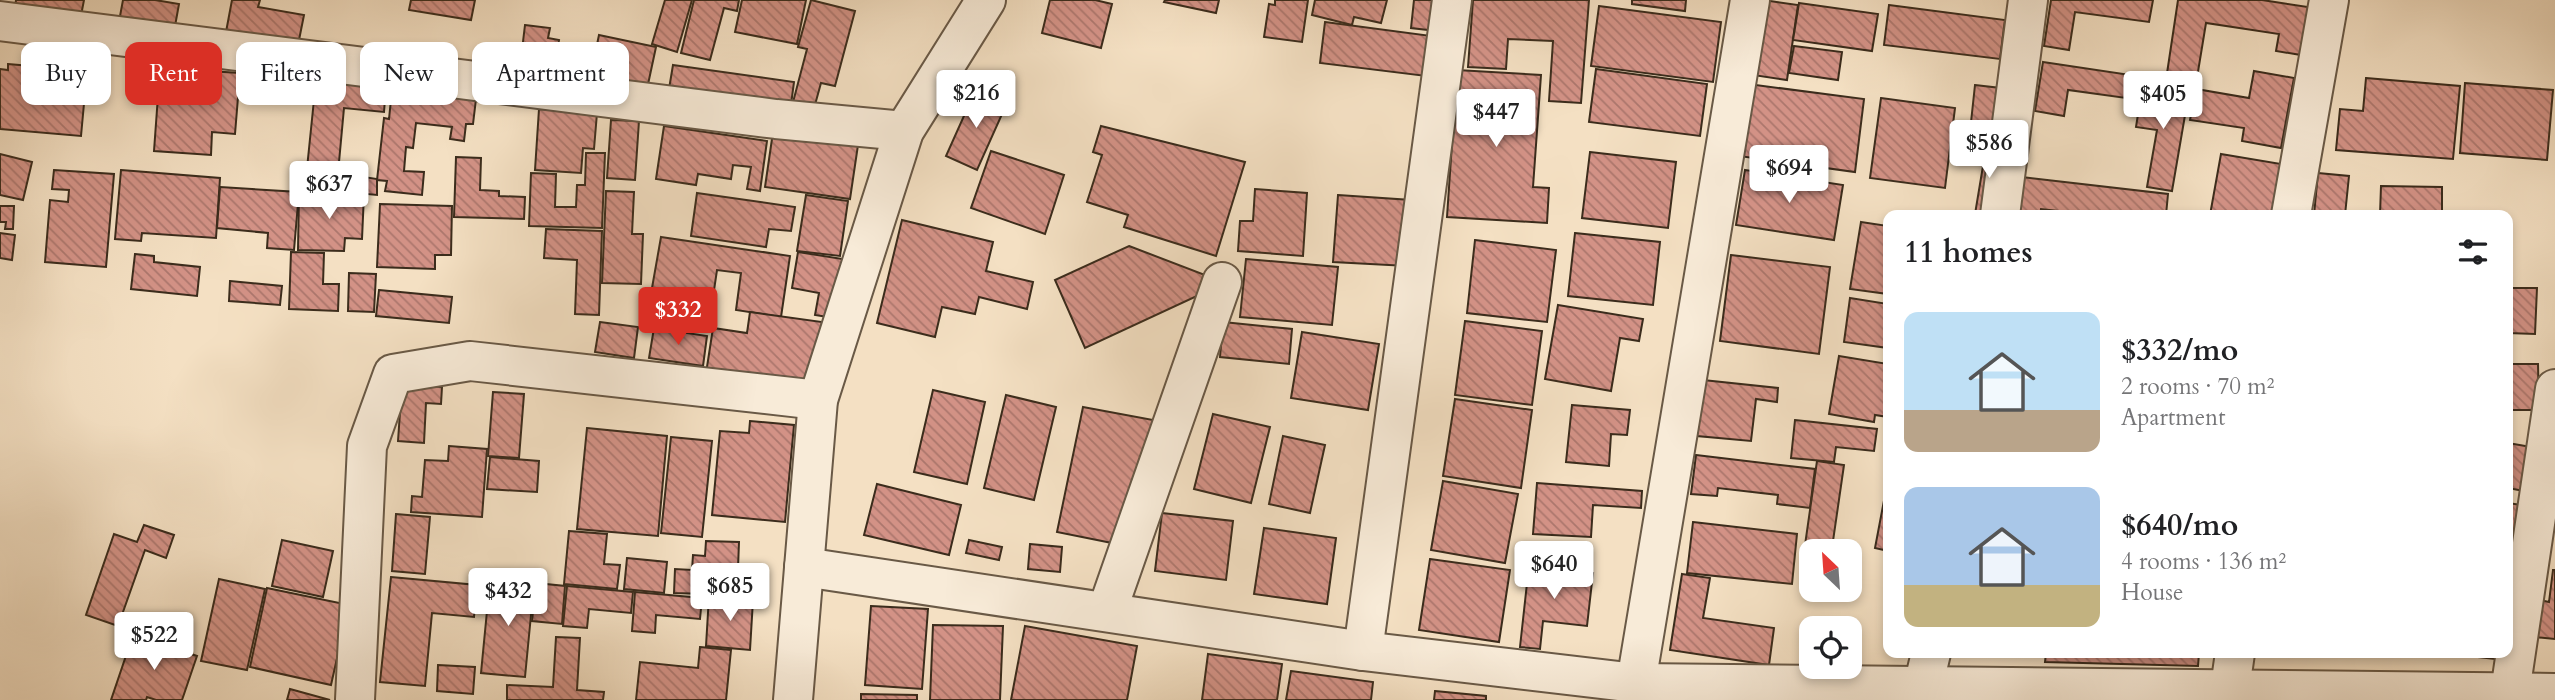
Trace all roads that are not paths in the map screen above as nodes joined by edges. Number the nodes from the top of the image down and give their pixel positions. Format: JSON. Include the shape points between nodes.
{"nodes":[{"id":1,"x":986,"y":0,"type":"edge"},
{"id":2,"x":1452,"y":0,"type":"edge"},
{"id":3,"x":1750,"y":0,"type":"edge"},
{"id":4,"x":2028,"y":0,"type":"edge"},
{"id":5,"x":2329,"y":0,"type":"edge"},
{"id":6,"x":0,"y":21,"type":"edge"},
{"id":7,"x":904,"y":131,"type":"junction"},
{"id":8,"x":2001,"y":210,"type":"edge"},
{"id":9,"x":2292,"y":210,"type":"edge"},
{"id":10,"x":1222,"y":282,"type":"dead end"},
{"id":11,"x":2555,"y":389,"type":"edge"},
{"id":12,"x":818,"y":400,"type":"junction"},
{"id":13,"x":804,"y":567,"type":"junction"},
{"id":14,"x":1107,"y":611,"type":"junction"},
{"id":15,"x":1363,"y":651,"type":"junction"},
{"id":16,"x":1927,"y":670,"type":"edge"},
{"id":17,"x":2233,"y":670,"type":"edge"},
{"id":18,"x":1636,"y":682,"type":"junction"},
{"id":19,"x":2510,"y":692,"type":"junction"},
{"id":20,"x":2555,"y":693,"type":"edge"},
{"id":21,"x":355,"y":700,"type":"edge"},
{"id":22,"x":793,"y":700,"type":"edge"}],
"edges":[{"from":1,"to":7,"type":"street"},
{"from":2,"to":15,"type":"street"},
{"from":3,"to":18,"type":"street"},
{"from":4,"to":8,"type":"street"},
{"from":5,"to":9,"type":"street"},
{"from":6,"to":7,"type":"street","via":[[776,119]]},
{"from":7,"to":12,"type":"street"},
{"from":10,"to":14,"type":"street"},
{"from":11,"to":19,"type":"street"},
{"from":12,"to":13,"type":"street"},
{"from":12,"to":21,"type":"street","via":[[470,361],[393,374],[367,446]]},
{"from":13,"to":14,"type":"street"},
{"from":13,"to":22,"type":"street"},
{"from":14,"to":15,"type":"street"},
{"from":15,"to":18,"type":"street"},
{"from":16,"to":17,"type":"street"},
{"from":16,"to":18,"type":"street"},
{"from":17,"to":19,"type":"street"},
{"from":19,"to":20,"type":"street"}]}
